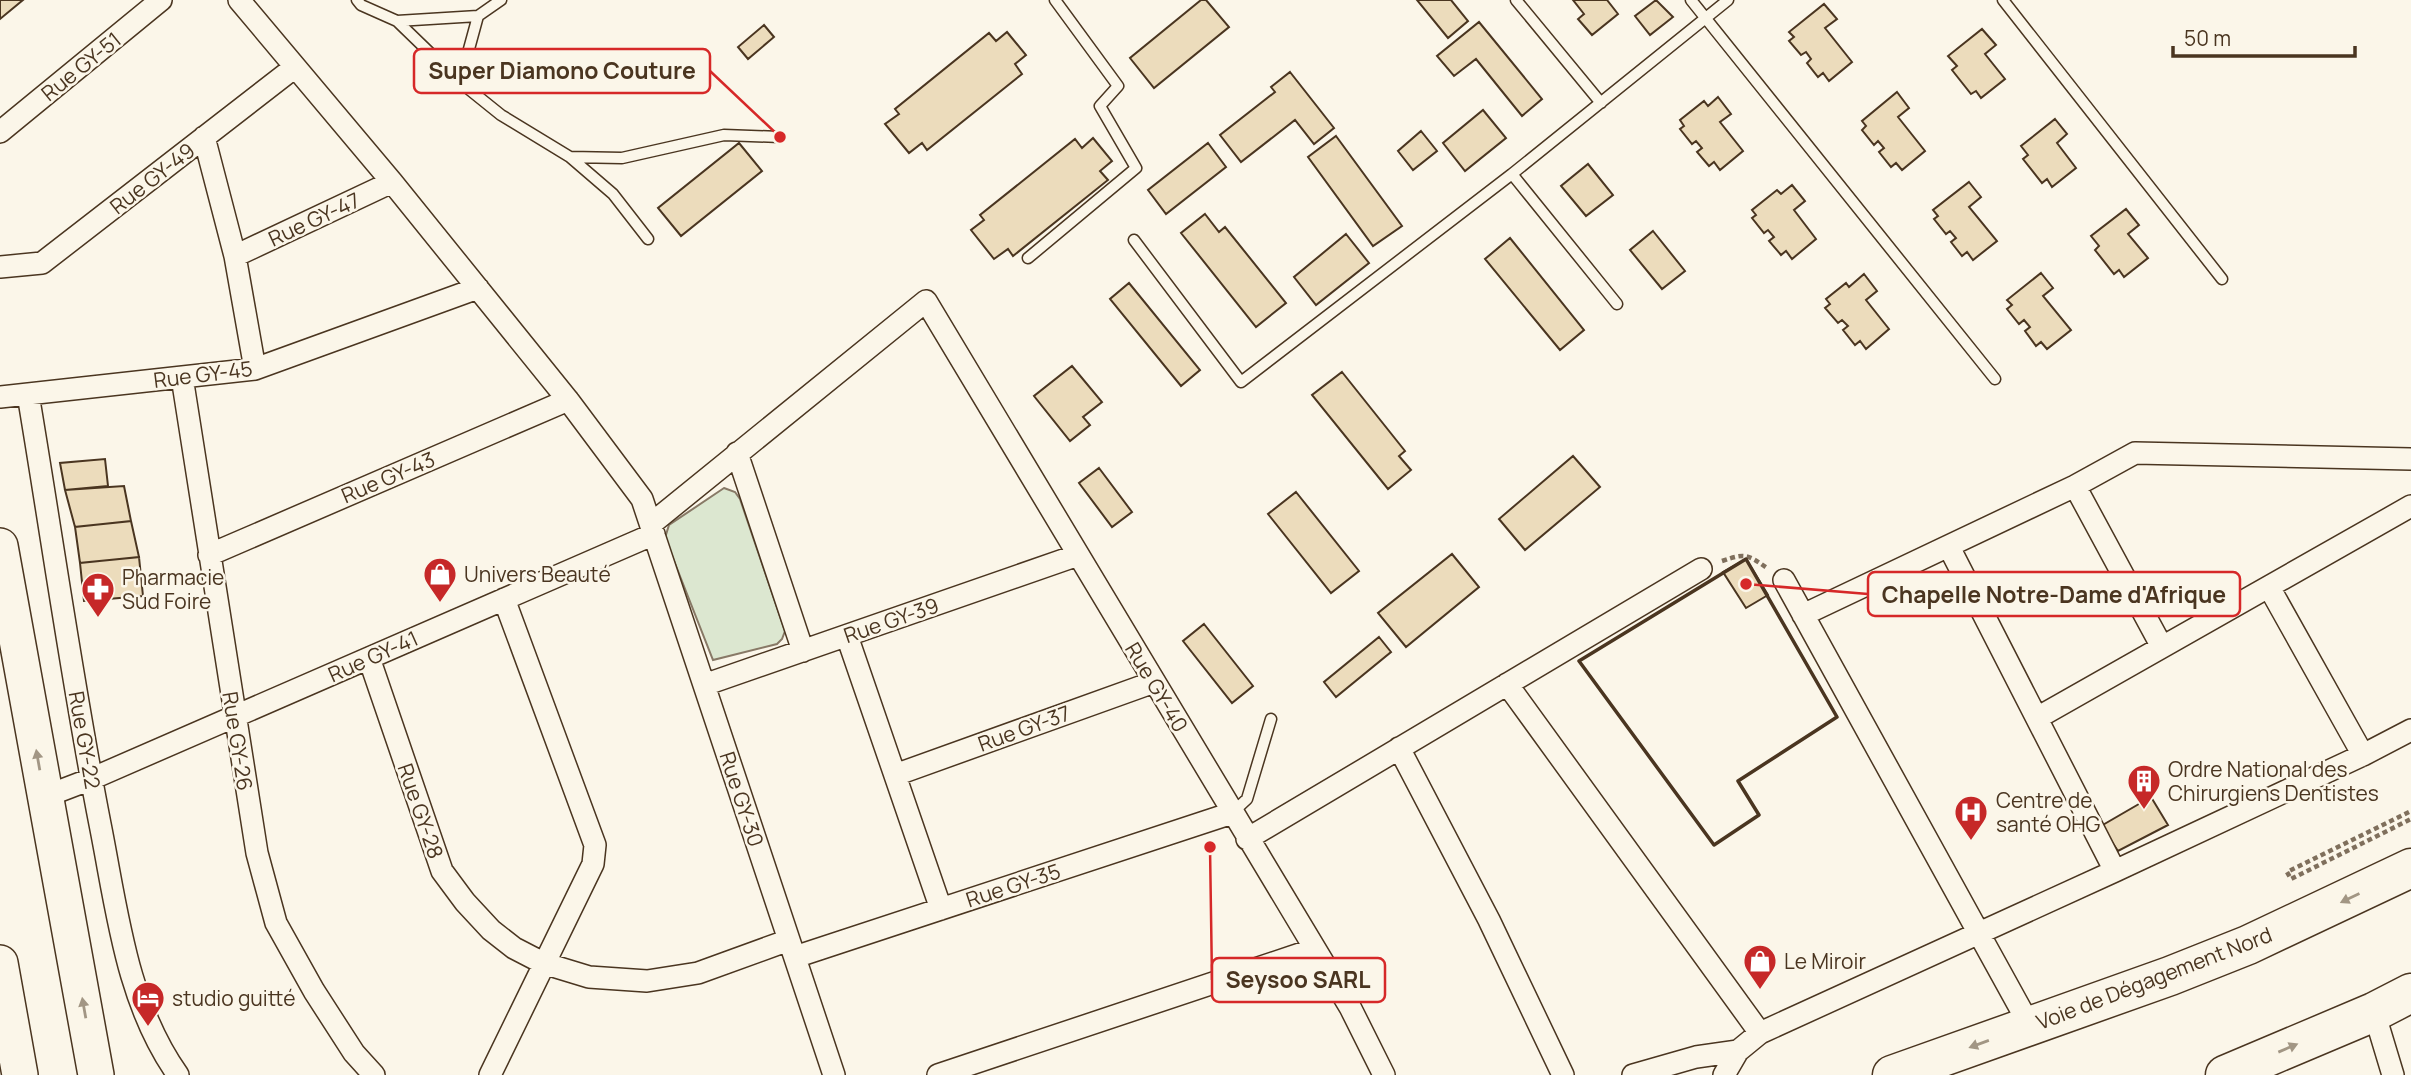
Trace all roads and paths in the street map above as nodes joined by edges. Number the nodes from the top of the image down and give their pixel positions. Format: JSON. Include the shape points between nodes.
{"nodes":[{"id":1,"x":161,"y":0,"type":"edge"},
{"id":2,"x":239,"y":0,"type":"edge"},
{"id":3,"x":357,"y":0,"type":"edge"},
{"id":4,"x":501,"y":0,"type":"edge"},
{"id":5,"x":1055,"y":0,"type":"edge"},
{"id":6,"x":1516,"y":0,"type":"edge"},
{"id":7,"x":1691,"y":0,"type":"edge"},
{"id":8,"x":1728,"y":0,"type":"edge"},
{"id":9,"x":2003,"y":0,"type":"edge"},
{"id":10,"x":478,"y":16,"type":"junction"},
{"id":11,"x":1705,"y":18,"type":"junction"},
{"id":12,"x":397,"y":21,"type":"junction"},
{"id":13,"x":295,"y":66,"type":"junction"},
{"id":14,"x":460,"y":82,"type":"junction"},
{"id":15,"x":1601,"y":103,"type":"junction"},
{"id":16,"x":0,"y":132,"type":"edge"},
{"id":17,"x":204,"y":137,"type":"junction"},
{"id":18,"x":780,"y":137,"type":"dead end"},
{"id":19,"x":570,"y":156,"type":"junction"},
{"id":20,"x":1512,"y":174,"type":"junction"},
{"id":21,"x":392,"y":182,"type":"junction"},
{"id":22,"x":648,"y":239,"type":"dead end"},
{"id":23,"x":1134,"y":240,"type":"dead end"},
{"id":24,"x":235,"y":256,"type":"junction"},
{"id":25,"x":1028,"y":258,"type":"dead end"},
{"id":26,"x":0,"y":267,"type":"edge"},
{"id":27,"x":2222,"y":279,"type":"dead end"},
{"id":28,"x":478,"y":288,"type":"junction"},
{"id":29,"x":926,"y":301,"type":"joint"},
{"id":30,"x":1617,"y":303,"type":"dead end"},
{"id":31,"x":255,"y":369,"type":"junction"},
{"id":32,"x":182,"y":377,"type":"junction"},
{"id":33,"x":1995,"y":379,"type":"dead end"},
{"id":34,"x":28,"y":394,"type":"junction"},
{"id":35,"x":0,"y":397,"type":"edge"},
{"id":36,"x":568,"y":400,"type":"junction"},
{"id":37,"x":737,"y":453,"type":"junction"},
{"id":38,"x":2411,"y":459,"type":"edge"},
{"id":39,"x":2075,"y":486,"type":"junction"},
{"id":40,"x":2411,"y":506,"type":"edge"},
{"id":41,"x":652,"y":529,"type":"junction"},
{"id":42,"x":0,"y":546,"type":"edge"},
{"id":43,"x":1950,"y":547,"type":"junction"},
{"id":44,"x":209,"y":555,"type":"junction"},
{"id":45,"x":1078,"y":555,"type":"junction"},
{"id":46,"x":1701,"y":569,"type":"joint"},
{"id":47,"x":1784,"y":580,"type":"joint"},
{"id":48,"x":2269,"y":587,"type":"junction"},
{"id":49,"x":505,"y":599,"type":"junction"},
{"id":50,"x":1803,"y":615,"type":"junction"},
{"id":51,"x":847,"y":636,"type":"junction"},
{"id":52,"x":2162,"y":647,"type":"junction"},
{"id":53,"x":803,"y":651,"type":"junction"},
{"id":54,"x":369,"y":658,"type":"junction"},
{"id":55,"x":1154,"y":682,"type":"junction"},
{"id":56,"x":1507,"y":684,"type":"junction"},
{"id":57,"x":704,"y":685,"type":"junction"},
{"id":58,"x":234,"y":717,"type":"junction"},
{"id":59,"x":1270,"y":719,"type":"dead end"},
{"id":60,"x":2037,"y":719,"type":"junction"},
{"id":61,"x":2411,"y":730,"type":"edge"},
{"id":62,"x":1399,"y":748,"type":"junction"},
{"id":63,"x":2362,"y":755,"type":"junction"},
{"id":64,"x":895,"y":775,"type":"junction"},
{"id":65,"x":91,"y":779,"type":"junction"},
{"id":66,"x":44,"y":797,"type":"junction"},
{"id":67,"x":2409,"y":812,"type":"dead end"},
{"id":68,"x":1231,"y":813,"type":"junction"},
{"id":69,"x":2410,"y":822,"type":"edge"},
{"id":70,"x":1247,"y":839,"type":"junction"},
{"id":71,"x":2411,"y":868,"type":"edge"},
{"id":72,"x":2115,"y":871,"type":"junction"},
{"id":73,"x":941,"y":909,"type":"junction"},
{"id":74,"x":1979,"y":934,"type":"junction"},
{"id":75,"x":792,"y":948,"type":"junction"},
{"id":76,"x":1315,"y":949,"type":"junction"},
{"id":77,"x":0,"y":963,"type":"edge"},
{"id":78,"x":543,"y":963,"type":"junction"},
{"id":79,"x":2411,"y":993,"type":"edge"},
{"id":80,"x":2374,"y":1012,"type":"junction"},
{"id":81,"x":2030,"y":1026,"type":"junction"},
{"id":82,"x":1760,"y":1033,"type":"junction"},
{"id":83,"x":1738,"y":1051,"type":"junction"},
{"id":84,"x":20,"y":1075,"type":"edge"},
{"id":85,"x":96,"y":1075,"type":"edge"},
{"id":86,"x":178,"y":1075,"type":"edge"},
{"id":87,"x":374,"y":1075,"type":"edge"},
{"id":88,"x":490,"y":1075,"type":"edge"},
{"id":89,"x":834,"y":1075,"type":"edge"},
{"id":90,"x":938,"y":1075,"type":"edge"},
{"id":91,"x":1384,"y":1075,"type":"edge"},
{"id":92,"x":1563,"y":1075,"type":"edge"},
{"id":93,"x":1633,"y":1075,"type":"edge"},
{"id":94,"x":1724,"y":1075,"type":"edge"},
{"id":95,"x":1892,"y":1075,"type":"edge"},
{"id":96,"x":2225,"y":1075,"type":"edge"},
{"id":97,"x":2393,"y":1075,"type":"edge"}],
"edges":[{"from":1,"to":16,"type":"street","name":"Rue GY-51"},
{"from":2,"to":13,"type":"street","name":"Rue GY-30"},
{"from":3,"to":12,"type":"lane"},
{"from":4,"to":10,"type":"lane"},
{"from":5,"to":25,"type":"lane","via":[[1118,86],[1100,106],[1136,168]]},
{"from":6,"to":15,"type":"lane"},
{"from":7,"to":11,"type":"lane"},
{"from":8,"to":11,"type":"lane"},
{"from":9,"to":27,"type":"lane"},
{"from":10,"to":12,"type":"lane"},
{"from":10,"to":14,"type":"lane"},
{"from":11,"to":15,"type":"lane"},
{"from":11,"to":33,"type":"lane"},
{"from":12,"to":14,"type":"lane"},
{"from":13,"to":17,"type":"street","name":"Rue GY-49"},
{"from":13,"to":21,"type":"street","name":"Rue GY-30"},
{"from":14,"to":19,"type":"lane","via":[[501,115]]},
{"from":15,"to":20,"type":"lane"},
{"from":17,"to":24,"type":"street"},
{"from":17,"to":26,"type":"street","name":"Rue GY-49","via":[[42,262]]},
{"from":18,"to":19,"type":"lane","via":[[724,135],[622,158]]},
{"from":19,"to":22,"type":"lane","via":[[612,194]]},
{"from":20,"to":23,"type":"lane","via":[[1241,382]]},
{"from":20,"to":30,"type":"lane"},
{"from":21,"to":24,"type":"street","name":"Rue GY-47"},
{"from":21,"to":28,"type":"street","name":"Rue GY-30"},
{"from":24,"to":31,"type":"street"},
{"from":28,"to":31,"type":"street","name":"Rue GY-45"},
{"from":28,"to":36,"type":"street","name":"Rue GY-30"},
{"from":29,"to":37,"type":"street","name":"Rue GY-41"},
{"from":29,"to":45,"type":"street","name":"Rue GY-40"},
{"from":31,"to":32,"type":"street","name":"Rue GY-45"},
{"from":32,"to":34,"type":"street","name":"Rue GY-45"},
{"from":32,"to":44,"type":"street","name":"Rue GY-26"},
{"from":34,"to":35,"type":"street","name":"Rue GY-45"},
{"from":34,"to":65,"type":"street","name":"Rue GY-22"},
{"from":36,"to":41,"type":"street","name":"Rue GY-30","via":[[642,499]]},
{"from":36,"to":44,"type":"street","name":"Rue GY-43"},
{"from":37,"to":41,"type":"street","name":"Rue GY-41"},
{"from":37,"to":53,"type":"street"},
{"from":38,"to":39,"type":"street","via":[[2135,453]]},
{"from":39,"to":43,"type":"street"},
{"from":39,"to":52,"type":"street"},
{"from":40,"to":48,"type":"street"},
{"from":41,"to":49,"type":"street","name":"Rue GY-41"},
{"from":41,"to":57,"type":"street","name":"Rue GY-30"},
{"from":66,"to":42,"type":"main road","one_way":true},
{"from":43,"to":50,"type":"street"},
{"from":43,"to":60,"type":"street"},
{"from":44,"to":58,"type":"street","name":"Rue GY-26"},
{"from":45,"to":51,"type":"street","name":"Rue GY-39"},
{"from":45,"to":55,"type":"street","name":"Rue GY-40"},
{"from":46,"to":47,"type":"path","via":[[1747,555]]},
{"from":46,"to":56,"type":"street"},
{"from":47,"to":50,"type":"street"},
{"from":48,"to":52,"type":"street"},
{"from":48,"to":63,"type":"street"},
{"from":49,"to":54,"type":"street","name":"Rue GY-41"},
{"from":49,"to":78,"type":"street","via":[[594,845],[593,864]]},
{"from":50,"to":74,"type":"street"},
{"from":51,"to":53,"type":"street","name":"Rue GY-39"},
{"from":51,"to":64,"type":"street"},
{"from":52,"to":60,"type":"street"},
{"from":53,"to":57,"type":"street","name":"Rue GY-39"},
{"from":54,"to":58,"type":"street","name":"Rue GY-41"},
{"from":54,"to":78,"type":"street","name":"Rue GY-28","via":[[442,871],[491,930]]},
{"from":55,"to":64,"type":"street","name":"Rue GY-37"},
{"from":55,"to":68,"type":"street","name":"Rue GY-40"},
{"from":56,"to":62,"type":"street"},
{"from":56,"to":82,"type":"street"},
{"from":57,"to":75,"type":"street","name":"Rue GY-30"},
{"from":58,"to":65,"type":"street","name":"Rue GY-41"},
{"from":58,"to":87,"type":"street","name":"Rue GY-26","via":[[257,853],[276,923],[314,991]]},
{"from":59,"to":68,"type":"lane","via":[[1247,799]]},
{"from":60,"to":72,"type":"street"},
{"from":61,"to":63,"type":"street"},
{"from":62,"to":70,"type":"street"},
{"from":62,"to":92,"type":"street"},
{"from":63,"to":72,"type":"street"},
{"from":64,"to":73,"type":"street"},
{"from":65,"to":66,"type":"street","name":"Rue GY-41"},
{"from":65,"to":86,"type":"street","name":"Rue GY-22","via":[[128,964],[145,1013]]},
{"from":85,"to":66,"type":"main road","one_way":true},
{"from":67,"to":69,"type":"path","via":[[2287,872],[2291,879]]},
{"from":68,"to":70,"type":"street","name":"Rue GY-40"},
{"from":68,"to":73,"type":"street","name":"Rue GY-35"},
{"from":70,"to":76,"type":"street","name":"Rue GY-40"},
{"from":71,"to":81,"type":"highway","name":"Voie de Dégagement Nord","one_way":true,"via":[[2248,945]]},
{"from":72,"to":74,"type":"street"},
{"from":73,"to":75,"type":"street","name":"Rue GY-35"},
{"from":74,"to":81,"type":"street"},
{"from":74,"to":82,"type":"street"},
{"from":75,"to":78,"type":"street","name":"Rue GY-28","via":[[698,973],[647,981],[589,977]]},
{"from":75,"to":89,"type":"street","name":"Rue GY-30"},
{"from":76,"to":90,"type":"street"},
{"from":76,"to":91,"type":"street","name":"Rue GY-40"},
{"from":77,"to":84,"type":"main road"},
{"from":78,"to":88,"type":"street"},
{"from":79,"to":80,"type":"highway"},
{"from":96,"to":80,"type":"highway","one_way":true},
{"from":80,"to":97,"type":"street"},
{"from":81,"to":95,"type":"highway","name":"Voie de Dégagement Nord","one_way":true},
{"from":82,"to":83,"type":"street"},
{"from":83,"to":93,"type":"street","via":[[1696,1056]]},
{"from":83,"to":94,"type":"street"}]}
